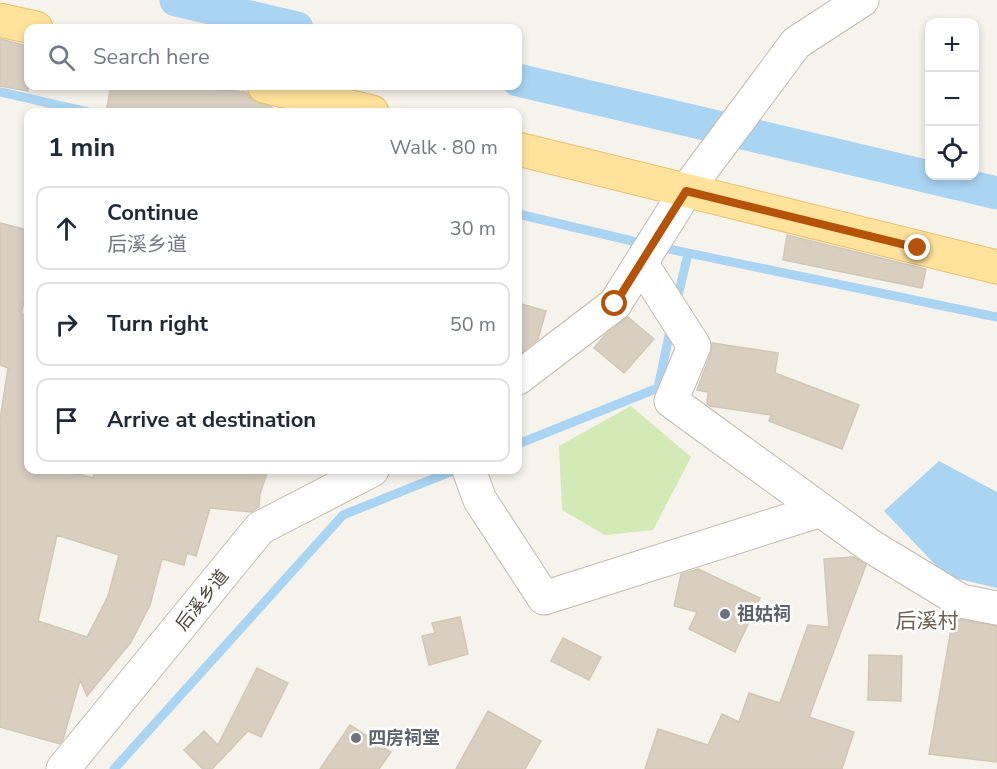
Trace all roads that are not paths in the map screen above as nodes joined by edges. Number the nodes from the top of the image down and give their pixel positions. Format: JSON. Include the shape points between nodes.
{"nodes":[{"id":1,"x":862,"y":0,"type":"edge"},
{"id":2,"x":0,"y":20,"type":"edge"},
{"id":3,"x":24,"y":25,"type":"edge"},
{"id":4,"x":281,"y":90,"type":"edge"},
{"id":5,"x":355,"y":108,"type":"edge"},
{"id":6,"x":522,"y":150,"type":"edge"},
{"id":7,"x":687,"y":190,"type":"junction"},
{"id":8,"x":642,"y":262,"type":"junction"},
{"id":9,"x":997,"y":267,"type":"edge"},
{"id":10,"x":522,"y":375,"type":"edge"},
{"id":11,"x":364,"y":474,"type":"edge"},
{"id":12,"x":470,"y":474,"type":"edge"},
{"id":13,"x":820,"y":510,"type":"junction"},
{"id":14,"x":997,"y":608,"type":"edge"},
{"id":15,"x":63,"y":769,"type":"edge"}],
"edges":[{"from":1,"to":7,"type":"street","via":[[796,43]]},
{"from":2,"to":3,"type":"main road"},
{"from":4,"to":5,"type":"main road"},
{"from":6,"to":7,"type":"main road"},
{"from":7,"to":8,"type":"street"},
{"from":7,"to":9,"type":"main road"},
{"from":8,"to":10,"type":"street","via":[[615,304]]},
{"from":8,"to":13,"type":"street","via":[[694,346],[671,401]]},
{"from":11,"to":15,"type":"street","name":"后溪乡道","via":[[260,528]]},
{"from":12,"to":13,"type":"street","via":[[480,500],[544,598]]},
{"from":13,"to":14,"type":"street","via":[[961,601]]}]}
